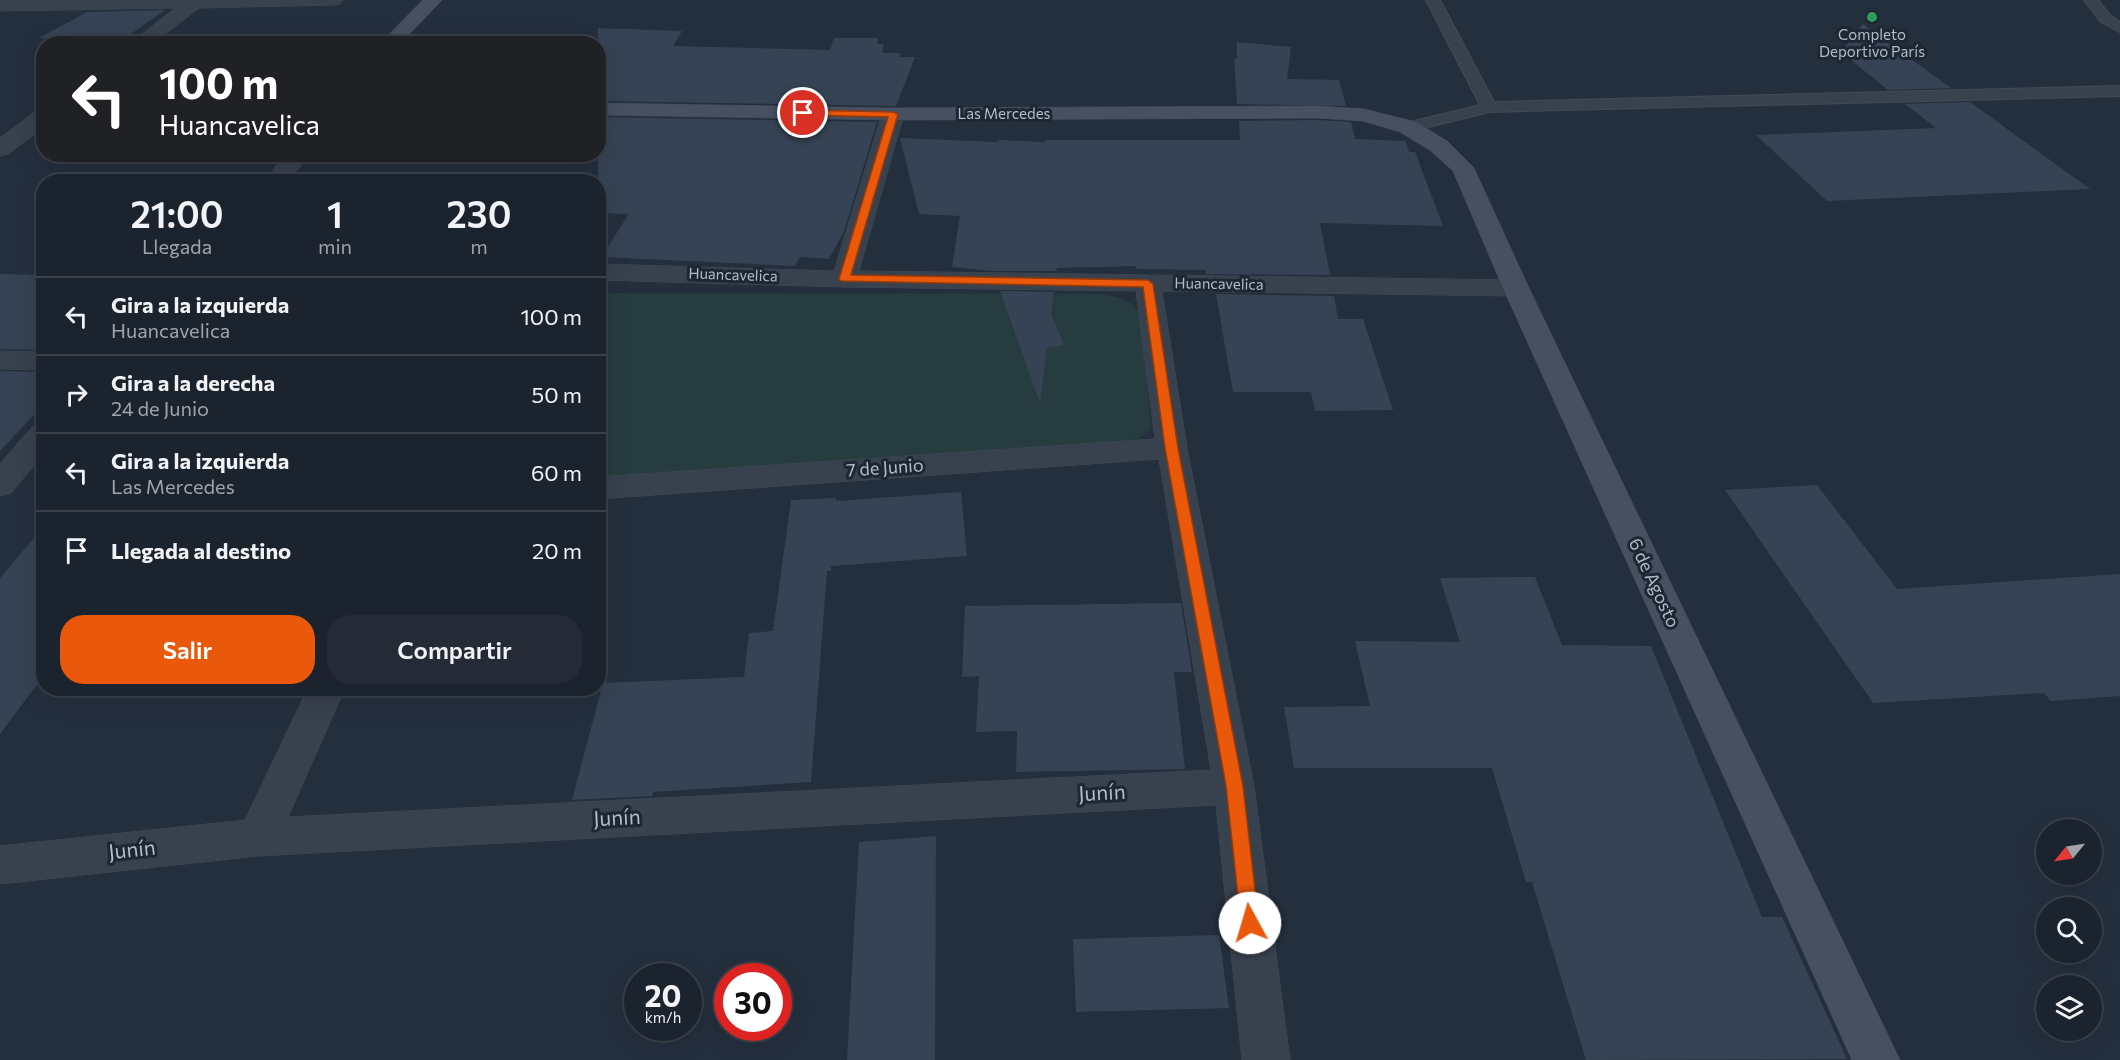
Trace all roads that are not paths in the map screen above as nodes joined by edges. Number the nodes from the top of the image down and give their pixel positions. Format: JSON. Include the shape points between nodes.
{"nodes":[{"id":1,"x":334,"y":0,"type":"edge"},
{"id":2,"x":433,"y":0,"type":"edge"},
{"id":3,"x":1432,"y":0,"type":"edge"},
{"id":4,"x":2091,"y":0,"type":"edge"},
{"id":5,"x":195,"y":2,"type":"edge"},
{"id":6,"x":0,"y":5,"type":"edge"},
{"id":7,"x":2120,"y":28,"type":"edge"},
{"id":8,"x":150,"y":36,"type":"edge"},
{"id":9,"x":397,"y":36,"type":"edge"},
{"id":10,"x":2120,"y":91,"type":"edge"},
{"id":11,"x":1489,"y":107,"type":"junction"},
{"id":12,"x":606,"y":109,"type":"edge"},
{"id":13,"x":893,"y":114,"type":"junction"},
{"id":14,"x":36,"y":122,"type":"edge"},
{"id":15,"x":1408,"y":127,"type":"junction"},
{"id":16,"x":0,"y":148,"type":"edge"},
{"id":17,"x":292,"y":162,"type":"edge"},
{"id":18,"x":281,"y":174,"type":"edge"},
{"id":19,"x":606,"y":272,"type":"edge"},
{"id":20,"x":844,"y":279,"type":"junction"},
{"id":21,"x":1148,"y":284,"type":"junction"},
{"id":22,"x":1516,"y":288,"type":"junction"},
{"id":23,"x":0,"y":360,"type":"edge"},
{"id":24,"x":36,"y":361,"type":"edge"},
{"id":25,"x":36,"y":442,"type":"edge"},
{"id":26,"x":1172,"y":448,"type":"junction"},
{"id":27,"x":0,"y":485,"type":"edge"},
{"id":28,"x":606,"y":487,"type":"edge"},
{"id":29,"x":323,"y":696,"type":"edge"},
{"id":30,"x":1234,"y":786,"type":"junction"},
{"id":31,"x":258,"y":837,"type":"junction"},
{"id":32,"x":0,"y":865,"type":"edge"},
{"id":33,"x":1266,"y":1060,"type":"edge"},
{"id":34,"x":1876,"y":1060,"type":"edge"}],
"edges":[{"from":1,"to":5,"type":"street"},
{"from":2,"to":9,"type":"street"},
{"from":3,"to":11,"type":"lane"},
{"from":4,"to":7,"type":"lane","via":[[2105,18]]},
{"from":5,"to":6,"type":"street"},
{"from":5,"to":8,"type":"street"},
{"from":10,"to":11,"type":"lane"},
{"from":11,"to":15,"type":"lane"},
{"from":12,"to":13,"type":"street","name":"Las Mercedes"},
{"from":13,"to":15,"type":"street","name":"Las Mercedes","via":[[1318,111],[1364,115]]},
{"from":13,"to":20,"type":"street"},
{"from":14,"to":16,"type":"street"},
{"from":15,"to":22,"type":"street","name":"6 de Agosto","via":[[1439,146],[1462,168]]},
{"from":17,"to":18,"type":"street"},
{"from":19,"to":20,"type":"street","name":"Huancavelica"},
{"from":20,"to":21,"type":"street","name":"Huancavelica"},
{"from":21,"to":22,"type":"street","name":"Huancavelica"},
{"from":21,"to":26,"type":"street"},
{"from":22,"to":34,"type":"street","name":"6 de Agosto"},
{"from":23,"to":24,"type":"street"},
{"from":25,"to":27,"type":"street"},
{"from":26,"to":28,"type":"street","name":"7 de Junio"},
{"from":26,"to":30,"type":"street"},
{"from":29,"to":31,"type":"street"},
{"from":30,"to":31,"type":"street","name":"Junín"},
{"from":30,"to":33,"type":"street"},
{"from":31,"to":32,"type":"street","name":"Junín"}]}
